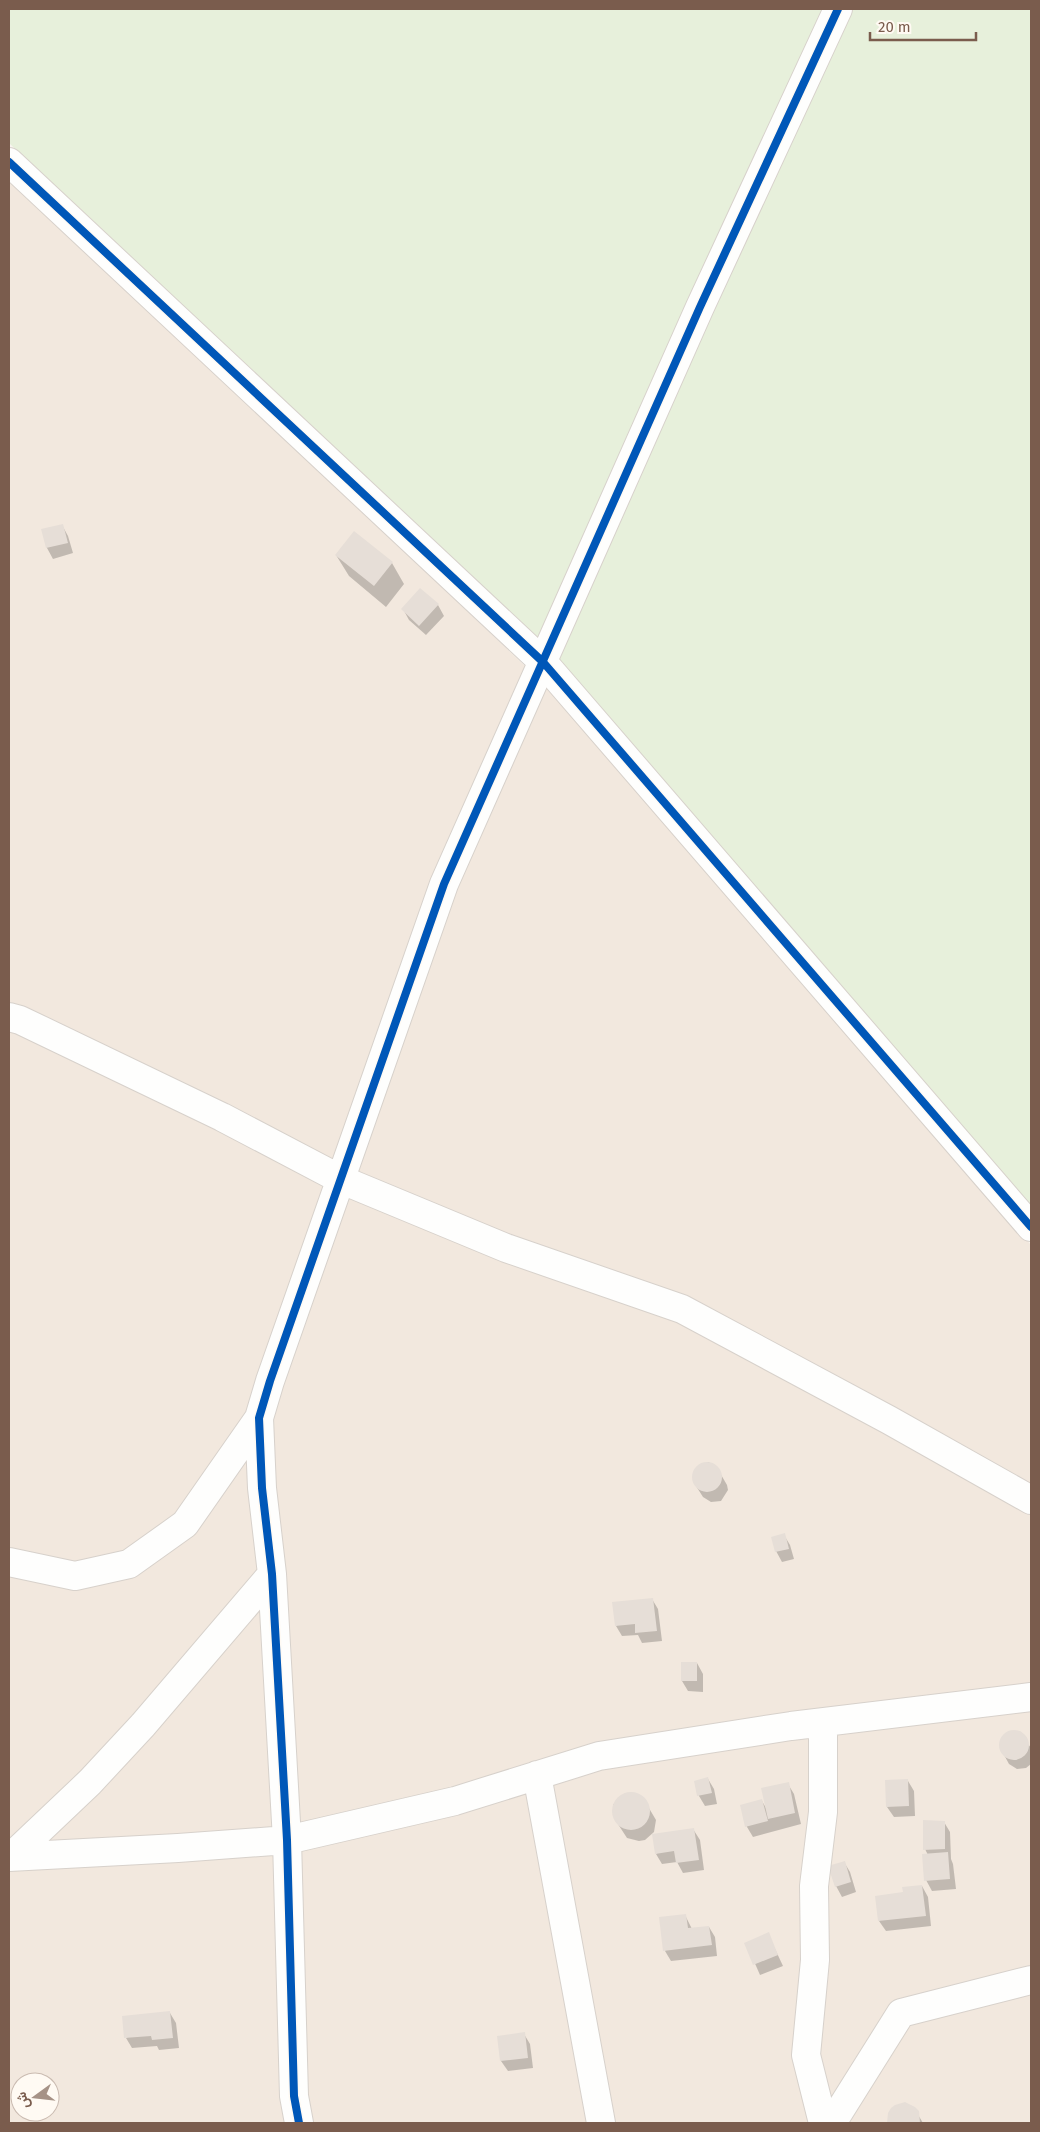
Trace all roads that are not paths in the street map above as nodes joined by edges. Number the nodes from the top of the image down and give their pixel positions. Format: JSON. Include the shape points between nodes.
{"nodes":[{"id":1,"x":838,"y":9,"type":"edge"},
{"id":2,"x":9,"y":162,"type":"edge"},
{"id":3,"x":543,"y":662,"type":"junction"},
{"id":4,"x":9,"y":1017,"type":"edge"},
{"id":5,"x":342,"y":1180,"type":"junction"},
{"id":6,"x":1031,"y":1227,"type":"edge"},
{"id":7,"x":260,"y":1418,"type":"junction"},
{"id":8,"x":1031,"y":1500,"type":"edge"},
{"id":9,"x":9,"y":1562,"type":"edge"},
{"id":10,"x":272,"y":1574,"type":"junction"},
{"id":11,"x":1031,"y":1697,"type":"edge"},
{"id":12,"x":823,"y":1723,"type":"junction"},
{"id":13,"x":537,"y":1775,"type":"junction"},
{"id":14,"x":287,"y":1840,"type":"junction"},
{"id":15,"x":11,"y":1856,"type":"edge"},
{"id":16,"x":1031,"y":1980,"type":"edge"},
{"id":17,"x":299,"y":2123,"type":"edge"},
{"id":18,"x":600,"y":2123,"type":"edge"},
{"id":19,"x":823,"y":2123,"type":"edge"},
{"id":20,"x":832,"y":2123,"type":"edge"}],
"edges":[{"from":1,"to":3,"type":"street","via":[[704,298]]},
{"from":2,"to":3,"type":"street"},
{"from":3,"to":5,"type":"street","via":[[444,884]]},
{"from":3,"to":6,"type":"street"},
{"from":4,"to":5,"type":"street","via":[[222,1117]]},
{"from":5,"to":7,"type":"street","via":[[270,1381]]},
{"from":5,"to":8,"type":"street","via":[[506,1248],[682,1309]]},
{"from":7,"to":9,"type":"street","via":[[185,1524],[129,1564],[75,1576]]},
{"from":7,"to":10,"type":"street","via":[[262,1488]]},
{"from":10,"to":14,"type":"street"},
{"from":10,"to":15,"type":"street","via":[[143,1725],[90,1782]]},
{"from":11,"to":12,"type":"street"},
{"from":12,"to":13,"type":"street","via":[[599,1756]]},
{"from":12,"to":19,"type":"street","via":[[823,1812],[814,1886],[814,1960],[806,2055]]},
{"from":13,"to":14,"type":"street","via":[[455,1801]]},
{"from":13,"to":18,"type":"street"},
{"from":14,"to":15,"type":"street"},
{"from":14,"to":17,"type":"street","via":[[294,2096]]},
{"from":16,"to":20,"type":"street","via":[[900,2013]]}]}
